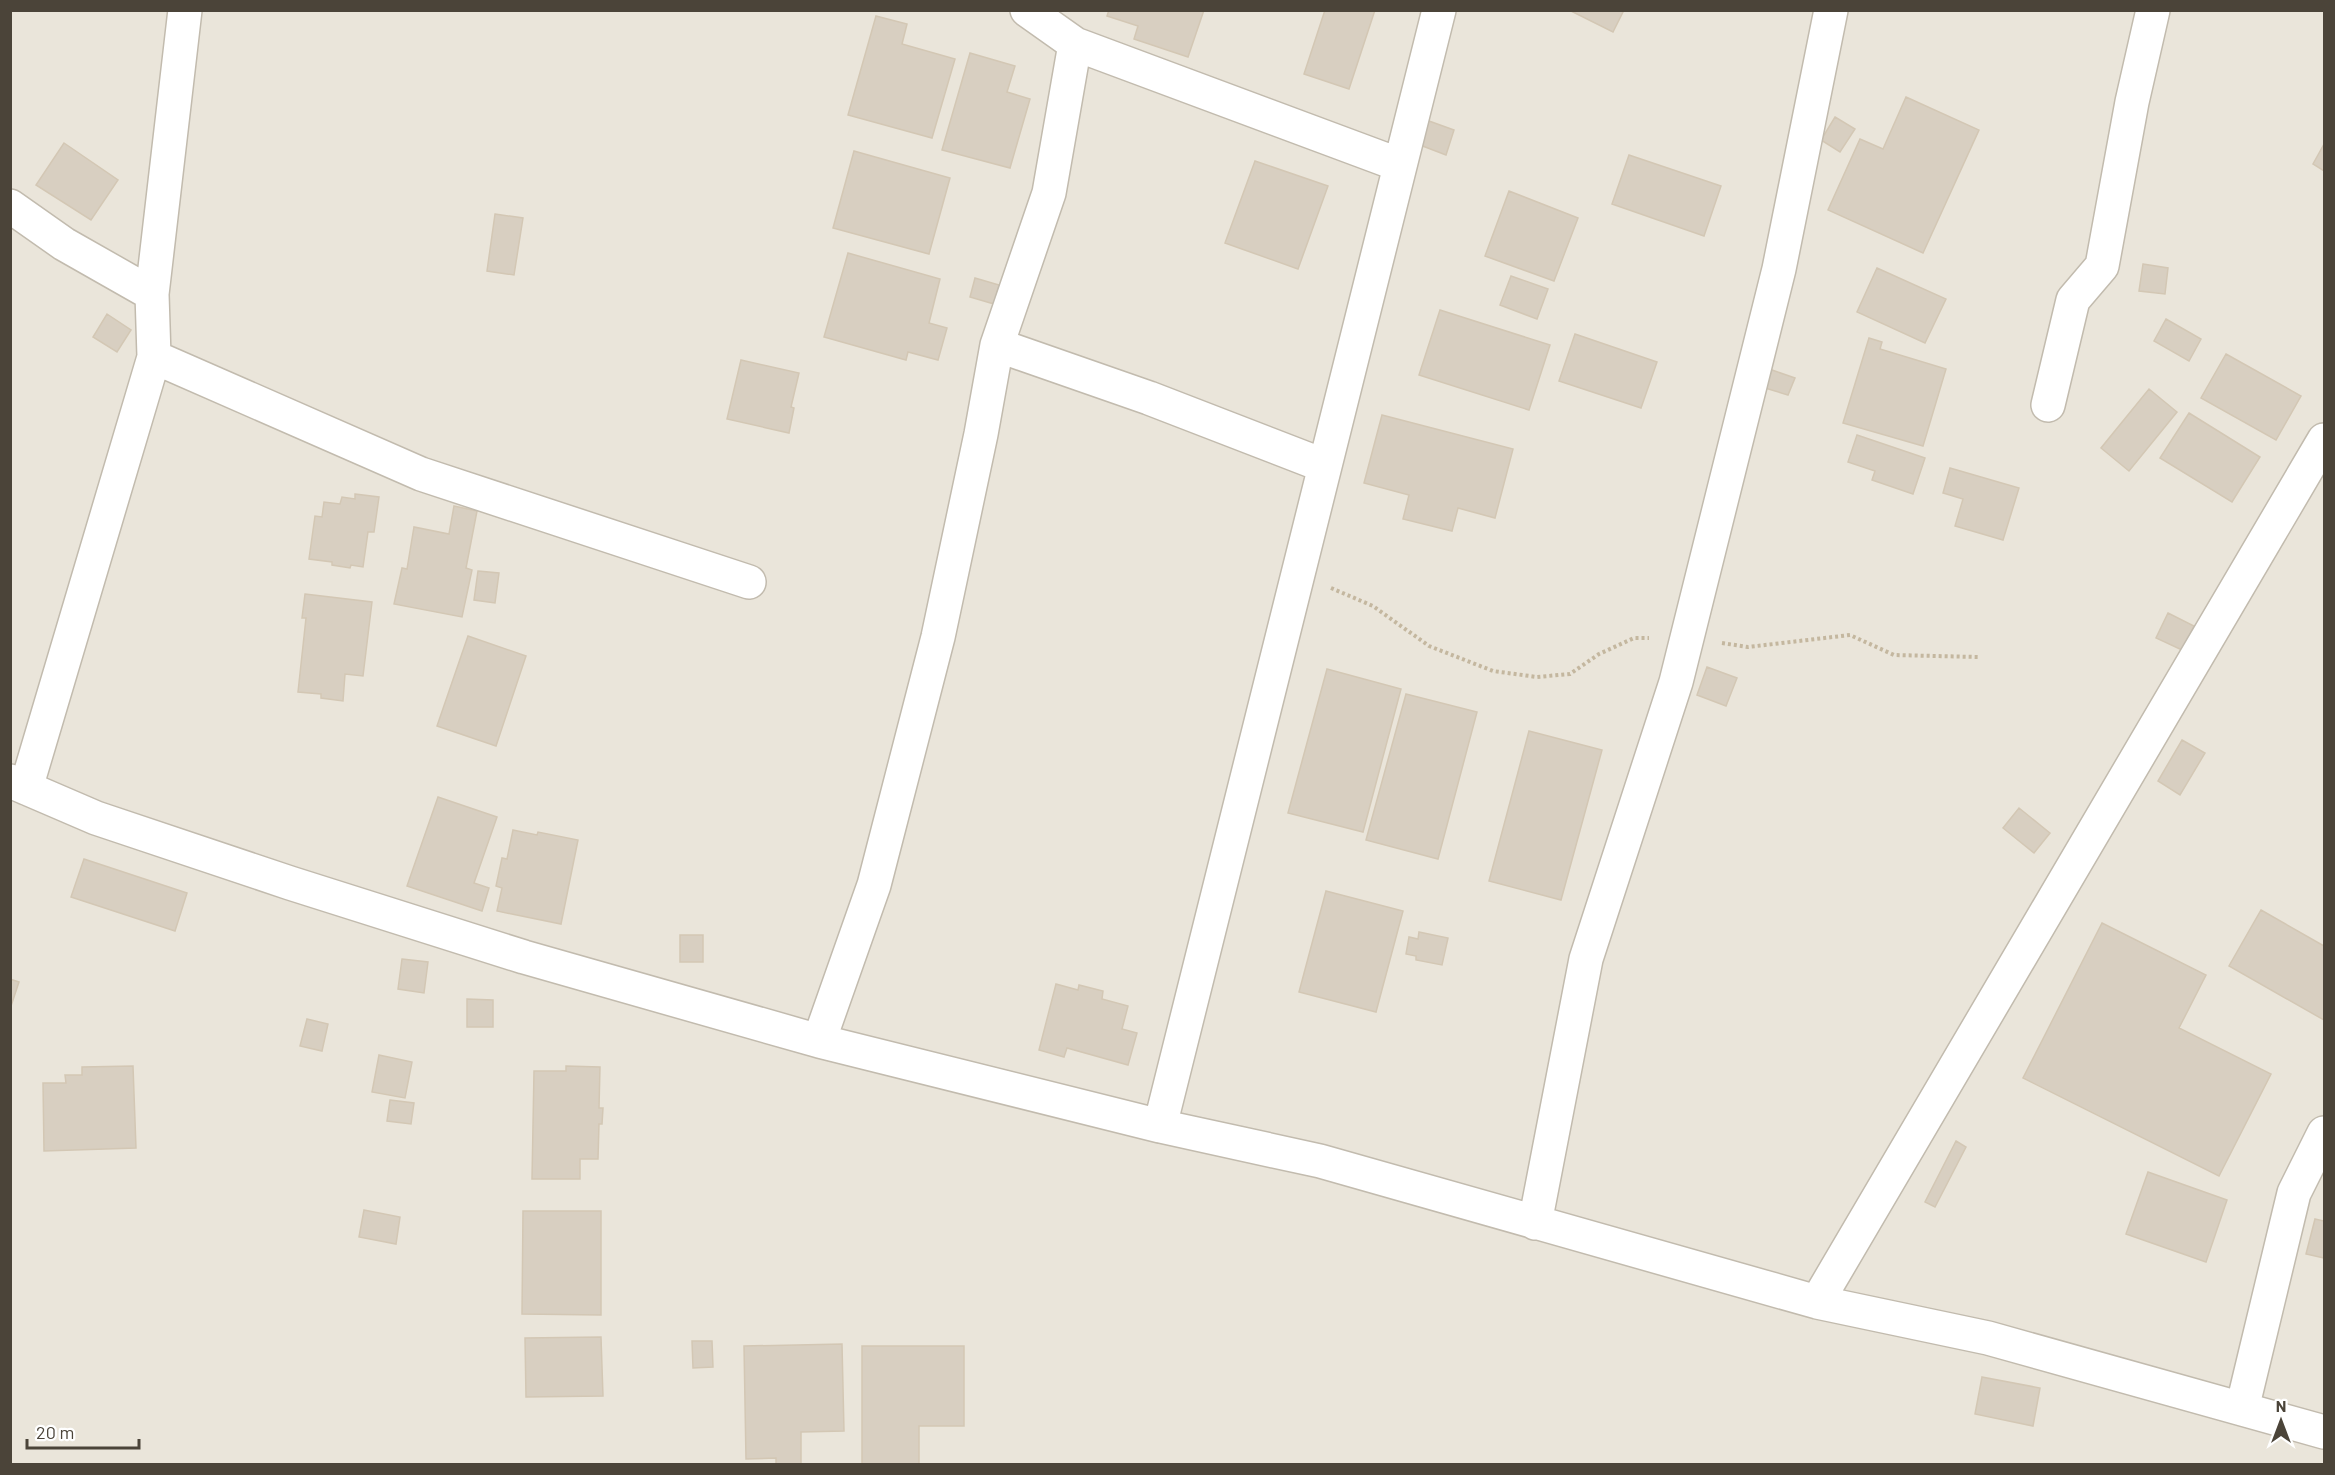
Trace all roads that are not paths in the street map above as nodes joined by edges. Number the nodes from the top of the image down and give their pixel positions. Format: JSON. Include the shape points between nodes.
{"nodes":[{"id":1,"x":185,"y":10,"type":"edge"},
{"id":2,"x":1027,"y":10,"type":"edge"},
{"id":3,"x":1438,"y":10,"type":"edge"},
{"id":4,"x":1831,"y":10,"type":"edge"},
{"id":5,"x":2152,"y":10,"type":"edge"},
{"id":6,"x":1075,"y":44,"type":"junction"},
{"id":7,"x":1400,"y":165,"type":"junction"},
{"id":8,"x":10,"y":206,"type":"edge"},
{"id":9,"x":152,"y":294,"type":"junction"},
{"id":10,"x":997,"y":345,"type":"junction"},
{"id":11,"x":154,"y":357,"type":"junction"},
{"id":12,"x":2048,"y":405,"type":"dead end"},
{"id":13,"x":2325,"y":440,"type":"edge"},
{"id":14,"x":1324,"y":466,"type":"junction"},
{"id":15,"x":749,"y":582,"type":"dead end"},
{"id":16,"x":18,"y":785,"type":"edge"},
{"id":17,"x":819,"y":1041,"type":"junction"},
{"id":18,"x":1160,"y":1126,"type":"junction"},
{"id":19,"x":2325,"y":1133,"type":"edge"},
{"id":20,"x":1535,"y":1223,"type":"junction"},
{"id":21,"x":1817,"y":1302,"type":"junction"},
{"id":22,"x":2242,"y":1409,"type":"junction"},
{"id":23,"x":2325,"y":1432,"type":"edge"}],
"edges":[{"from":1,"to":9,"type":"street"},
{"from":2,"to":6,"type":"street"},
{"from":3,"to":7,"type":"street"},
{"from":4,"to":20,"type":"street","via":[[1779,269],[1676,682],[1586,959]]},
{"from":5,"to":12,"type":"street","via":[[2102,266],[2073,300]]},
{"from":6,"to":7,"type":"street"},
{"from":6,"to":10,"type":"street","via":[[1048,193]]},
{"from":7,"to":14,"type":"street"},
{"from":8,"to":9,"type":"street","via":[[64,244]]},
{"from":9,"to":11,"type":"street"},
{"from":10,"to":14,"type":"street","via":[[1149,398]]},
{"from":10,"to":17,"type":"street","via":[[932,660],[874,885]]},
{"from":11,"to":15,"type":"street","via":[[421,474]]},
{"from":11,"to":16,"type":"street"},
{"from":13,"to":21,"type":"street"},
{"from":14,"to":18,"type":"street"},
{"from":16,"to":17,"type":"street","via":[[96,818],[301,887],[524,957]]},
{"from":17,"to":18,"type":"street"},
{"from":18,"to":20,"type":"street","via":[[1320,1161]]},
{"from":19,"to":22,"type":"street","via":[[2294,1193]]},
{"from":20,"to":21,"type":"street"},
{"from":21,"to":22,"type":"street","via":[[1988,1338]]},
{"from":22,"to":23,"type":"street"}]}
